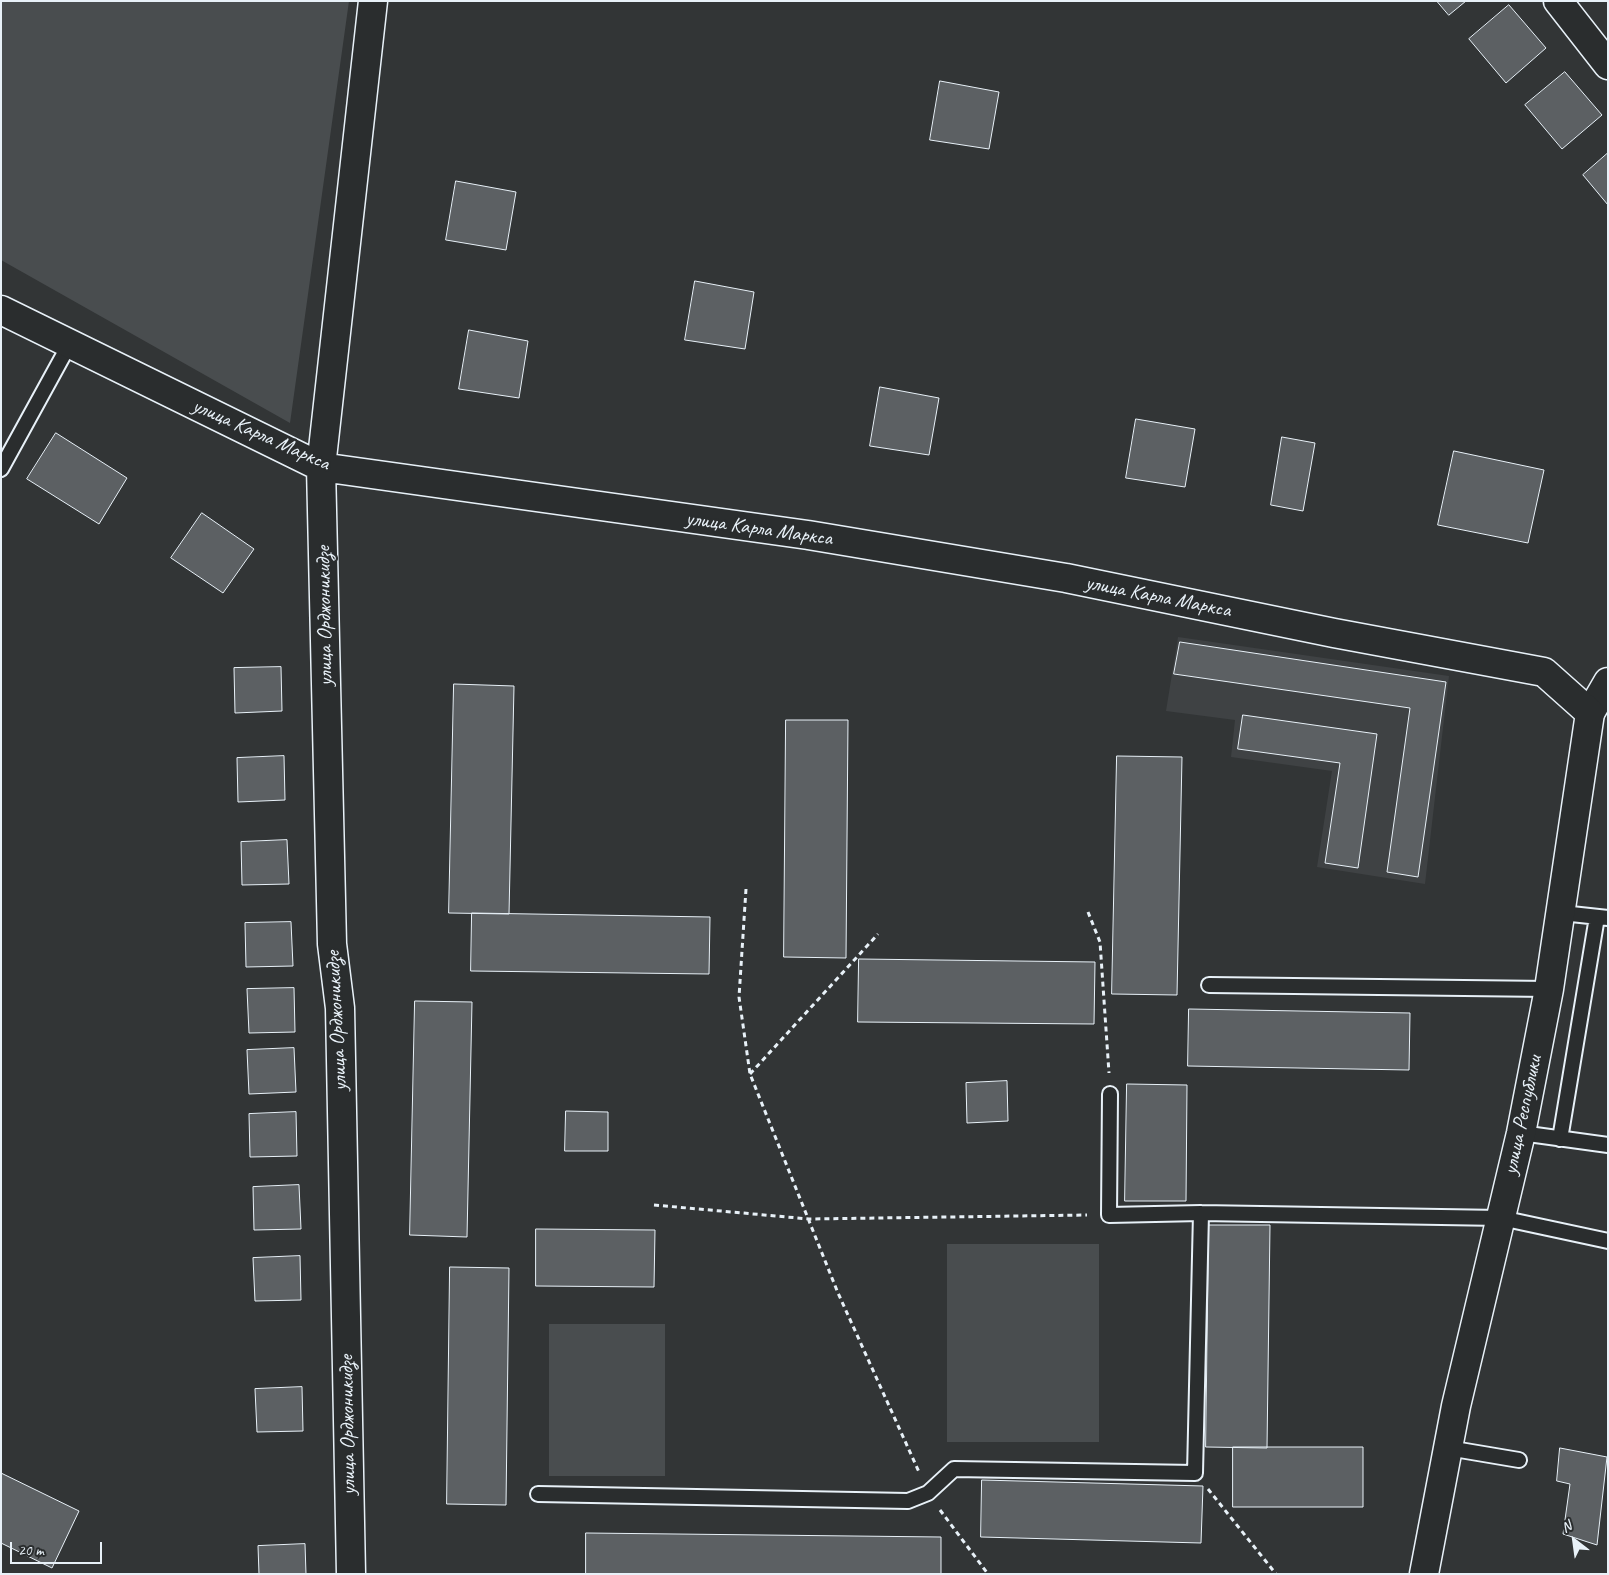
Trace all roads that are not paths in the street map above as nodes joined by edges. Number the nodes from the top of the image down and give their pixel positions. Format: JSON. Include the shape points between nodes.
{"nodes":[{"id":1,"x":373,"y":1,"type":"edge"},
{"id":2,"x":1558,"y":1,"type":"edge"},
{"id":3,"x":1608,"y":65,"type":"edge"},
{"id":4,"x":1,"y":310,"type":"edge"},
{"id":5,"x":69,"y":345,"type":"junction"},
{"id":6,"x":321,"y":468,"type":"junction"},
{"id":7,"x":1,"y":469,"type":"edge"},
{"id":8,"x":1608,"y":682,"type":"edge"},
{"id":9,"x":1590,"y":713,"type":"junction"},
{"id":10,"x":1562,"y":913,"type":"junction"},
{"id":11,"x":1602,"y":918,"type":"edge"},
{"id":12,"x":1209,"y":985,"type":"dead end"},
{"id":13,"x":1550,"y":990,"type":"junction"},
{"id":14,"x":1110,"y":1094,"type":"road end"},
{"id":15,"x":1521,"y":1133,"type":"junction"},
{"id":16,"x":1560,"y":1138,"type":"junction"},
{"id":17,"x":1608,"y":1145,"type":"edge"},
{"id":18,"x":1201,"y":1213,"type":"junction"},
{"id":19,"x":1501,"y":1218,"type":"junction"},
{"id":20,"x":1608,"y":1241,"type":"edge"},
{"id":21,"x":1448,"y":1448,"type":"junction"},
{"id":22,"x":1519,"y":1460,"type":"dead end"},
{"id":23,"x":538,"y":1494,"type":"dead end"},
{"id":24,"x":351,"y":1574,"type":"edge"},
{"id":25,"x":1424,"y":1574,"type":"edge"}],
"edges":[{"from":1,"to":6,"type":"street","name":"улица Орджоникидзе"},
{"from":2,"to":3,"type":"street"},
{"from":4,"to":5,"type":"street","name":"улица Карла Маркса"},
{"from":5,"to":6,"type":"street","name":"улица Карла Маркса"},
{"from":5,"to":7,"type":"lane"},
{"from":6,"to":9,"type":"street","name":"улица Карла Маркса","via":[[836,540],[1066,578],[1544,672]]},
{"from":6,"to":24,"type":"street","name":"улица Орджоникидзе","via":[[332,944],[340,1008]]},
{"from":8,"to":9,"type":"street"},
{"from":9,"to":10,"type":"street","name":"улица Республики"},
{"from":10,"to":11,"type":"lane"},
{"from":10,"to":13,"type":"street","name":"улица Республики"},
{"from":11,"to":16,"type":"lane"},
{"from":12,"to":13,"type":"lane"},
{"from":13,"to":15,"type":"street","name":"улица Республики"},
{"from":14,"to":18,"type":"lane","via":[[1109,1215]]},
{"from":15,"to":16,"type":"lane"},
{"from":15,"to":19,"type":"street","name":"улица Республики"},
{"from":16,"to":17,"type":"lane"},
{"from":18,"to":19,"type":"lane"},
{"from":18,"to":23,"type":"lane","via":[[1195,1473],[954,1469],[928,1493],[908,1501]]},
{"from":19,"to":20,"type":"lane"},
{"from":19,"to":21,"type":"street","name":"улица Республики"},
{"from":21,"to":22,"type":"lane"},
{"from":21,"to":25,"type":"street","name":"улица Республики"}]}
